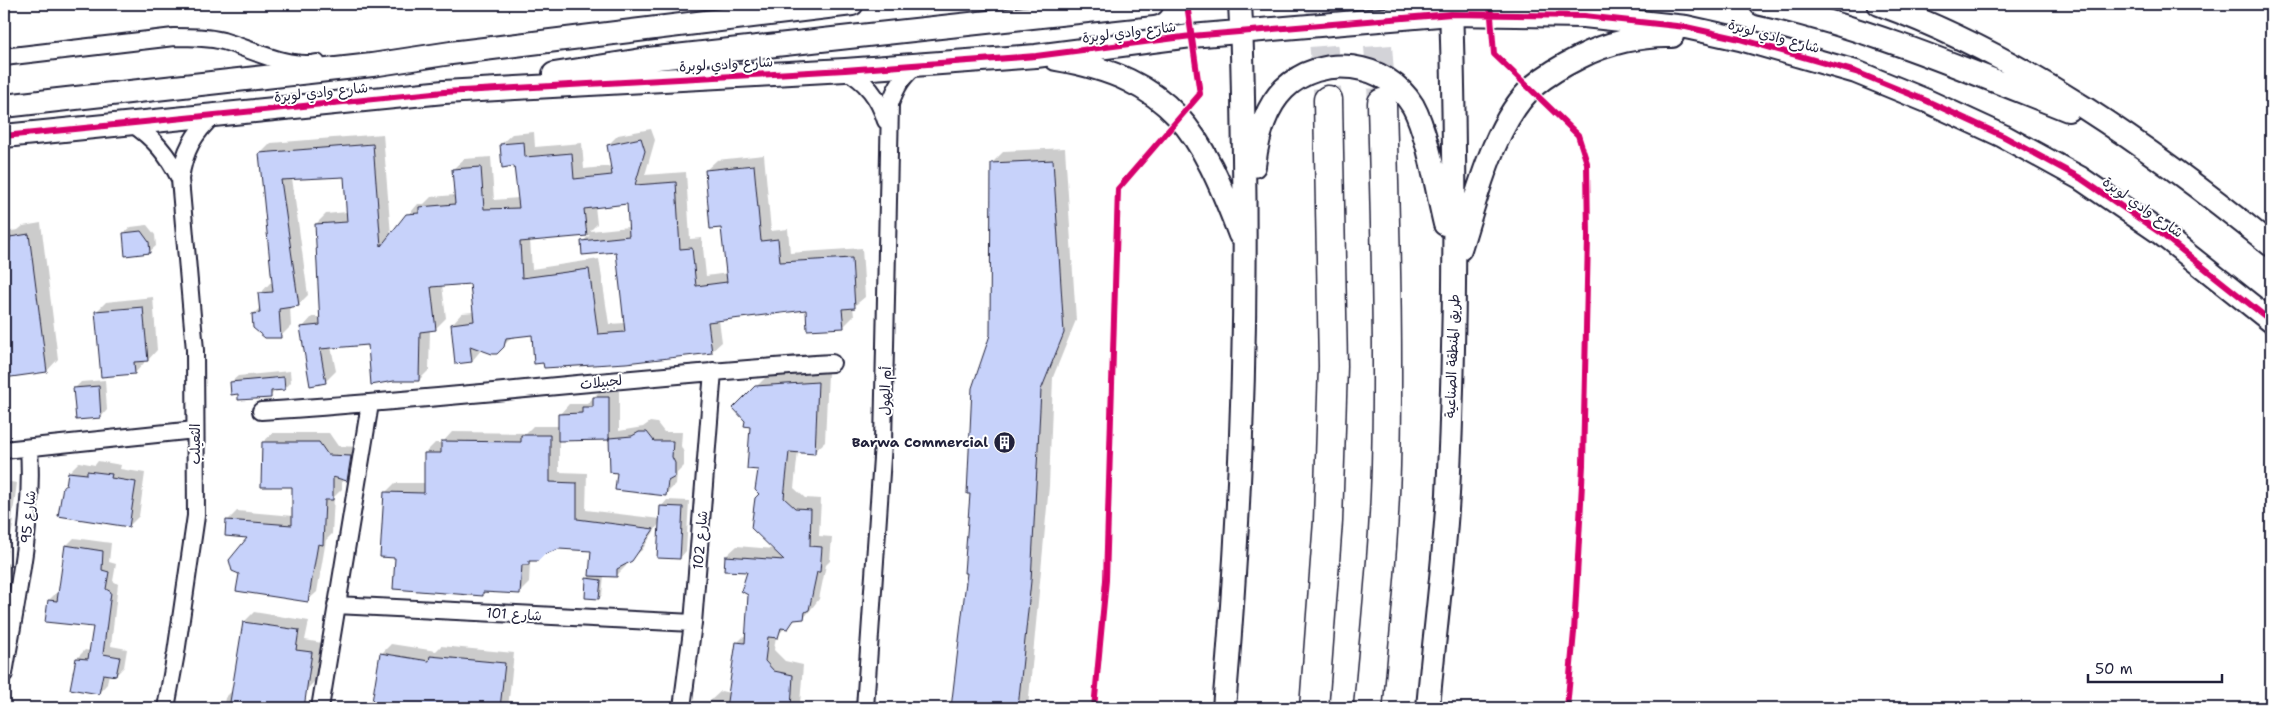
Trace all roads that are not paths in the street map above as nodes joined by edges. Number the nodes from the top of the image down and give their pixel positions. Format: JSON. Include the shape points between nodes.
{"nodes":[{"id":1,"x":852,"y":4,"type":"edge"},
{"id":2,"x":1152,"y":4,"type":"edge"},
{"id":3,"x":1240,"y":4,"type":"edge"},
{"id":4,"x":1258,"y":4,"type":"edge"},
{"id":5,"x":1761,"y":4,"type":"edge"},
{"id":6,"x":1879,"y":4,"type":"edge"},
{"id":7,"x":807,"y":6,"type":"edge"},
{"id":8,"x":1451,"y":9,"type":"edge"},
{"id":9,"x":1242,"y":32,"type":"junction"},
{"id":10,"x":1740,"y":39,"type":"junction"},
{"id":11,"x":450,"y":53,"type":"junction"},
{"id":12,"x":1036,"y":56,"type":"junction"},
{"id":13,"x":4,"y":57,"type":"edge"},
{"id":14,"x":918,"y":64,"type":"junction"},
{"id":15,"x":845,"y":70,"type":"junction"},
{"id":16,"x":444,"y":92,"type":"junction"},
{"id":17,"x":1328,"y":100,"type":"tunnel mouth"},
{"id":18,"x":1382,"y":103,"type":"tunnel mouth"},
{"id":19,"x":4,"y":106,"type":"edge"},
{"id":20,"x":214,"y":115,"type":"junction"},
{"id":21,"x":131,"y":123,"type":"junction"},
{"id":22,"x":2115,"y":129,"type":"junction"},
{"id":23,"x":889,"y":133,"type":"junction"},
{"id":24,"x":4,"y":136,"type":"edge"},
{"id":25,"x":180,"y":179,"type":"junction"},
{"id":26,"x":2271,"y":244,"type":"edge"},
{"id":27,"x":1246,"y":250,"type":"junction"},
{"id":28,"x":1455,"y":266,"type":"junction"},
{"id":29,"x":2271,"y":321,"type":"edge"},
{"id":30,"x":832,"y":364,"type":"dead end"},
{"id":31,"x":713,"y":371,"type":"junction"},
{"id":32,"x":370,"y":404,"type":"junction"},
{"id":33,"x":261,"y":411,"type":"dead end"},
{"id":34,"x":195,"y":430,"type":"junction"},
{"id":35,"x":29,"y":448,"type":"junction"},
{"id":36,"x":4,"y":450,"type":"edge"},
{"id":37,"x":336,"y":605,"type":"junction"},
{"id":38,"x":693,"y":623,"type":"junction"},
{"id":39,"x":4,"y":674,"type":"edge"},
{"id":40,"x":166,"y":708,"type":"edge"},
{"id":41,"x":320,"y":708,"type":"edge"},
{"id":42,"x":682,"y":708,"type":"edge"},
{"id":43,"x":865,"y":708,"type":"edge"},
{"id":44,"x":1224,"y":708,"type":"edge"},
{"id":45,"x":1314,"y":708,"type":"edge"},
{"id":46,"x":1368,"y":708,"type":"edge"},
{"id":47,"x":1428,"y":708,"type":"edge"}],
"edges":[{"from":1,"to":7,"type":"street","name":"شارع وادي لوبرة"},
{"from":2,"to":16,"type":"street","via":[[648,59]]},
{"from":3,"to":9,"type":"street"},
{"from":4,"to":9,"type":"street","via":[[1246,15]]},
{"from":5,"to":22,"type":"street","via":[[1811,15],[1888,40]]},
{"from":6,"to":22,"type":"street","via":[[1998,56]]},
{"from":7,"to":11,"type":"street","name":"شارع وادي لوبرة"},
{"from":8,"to":9,"type":"street","name":"شارع وادي لوبرة"},
{"from":8,"to":10,"type":"street","name":"شارع وادي لوبرة","via":[[1584,16],[1686,27]]},
{"from":8,"to":28,"type":"street","name":"طريق المنطقة الصناعية"},
{"from":9,"to":12,"type":"street","name":"شارع وادي لوبرة"},
{"from":9,"to":27,"type":"street"},
{"from":10,"to":28,"type":"street","via":[[1664,36],[1629,40],[1596,49],[1562,66],[1534,86],[1515,109],[1492,152]]},
{"from":10,"to":29,"type":"street","name":"شارع وادي لوبرة","via":[[1856,72],[2004,136],[2080,178],[2159,232]]},
{"from":11,"to":13,"type":"street","via":[[354,56],[310,65],[199,36]]},
{"from":11,"to":19,"type":"street","name":"شارع وادي لوبرة","via":[[303,73]]},
{"from":12,"to":14,"type":"street","name":"شارع وادي لوبرة"},
{"from":12,"to":27,"type":"street","via":[[1101,68],[1159,97],[1186,125],[1204,152]]},
{"from":14,"to":15,"type":"street","name":"شارع وادي لوبرة"},
{"from":14,"to":23,"type":"street","name":"أم الهول","via":[[896,87],[890,104]]},
{"from":15,"to":16,"type":"street","name":"شارع وادي لوبرة"},
{"from":15,"to":23,"type":"street","name":"أم الهول","via":[[871,89],[881,105]]},
{"from":16,"to":20,"type":"street","name":"شارع وادي لوبرة"},
{"from":17,"to":45,"type":"highway","via":[[1333,366],[1328,521]]},
{"from":18,"to":46,"type":"highway","via":[[1386,468]]},
{"from":20,"to":21,"type":"street","name":"شارع وادي لوبرة"},
{"from":20,"to":25,"type":"street","name":"الثعيلب","via":[[200,127],[190,143]]},
{"from":21,"to":24,"type":"street","name":"شارع وادي لوبرة"},
{"from":21,"to":25,"type":"street","name":"الثعيلب","via":[[160,147]]},
{"from":22,"to":26,"type":"street"},
{"from":23,"to":43,"type":"street","name":"أم الهول","via":[[883,443]]},
{"from":25,"to":34,"type":"street","name":"الثعيلب","via":[[195,350]]},
{"from":27,"to":28,"type":"street","via":[[1256,146],[1271,106],[1298,78],[1318,69],[1358,67],[1378,73],[1400,89],[1413,106],[1422,129]]},
{"from":27,"to":44,"type":"street","via":[[1241,449]]},
{"from":28,"to":47,"type":"street","name":"طريق المنطقة الصناعية","via":[[1448,496]]},
{"from":30,"to":31,"type":"street","name":"لجبيلات"},
{"from":31,"to":32,"type":"street","name":"لجبيلات"},
{"from":31,"to":38,"type":"street","name":"شارع 102"},
{"from":32,"to":33,"type":"street","name":"لجبيلات"},
{"from":32,"to":37,"type":"street"},
{"from":34,"to":35,"type":"street"},
{"from":34,"to":40,"type":"street","name":"الثعيلب","via":[[196,516]]},
{"from":35,"to":36,"type":"street"},
{"from":35,"to":39,"type":"street","name":"شارع 95","via":[[28,528]]},
{"from":37,"to":38,"type":"street","name":"شارع 101"},
{"from":37,"to":41,"type":"street"},
{"from":38,"to":42,"type":"street","name":"شارع 102"}]}
